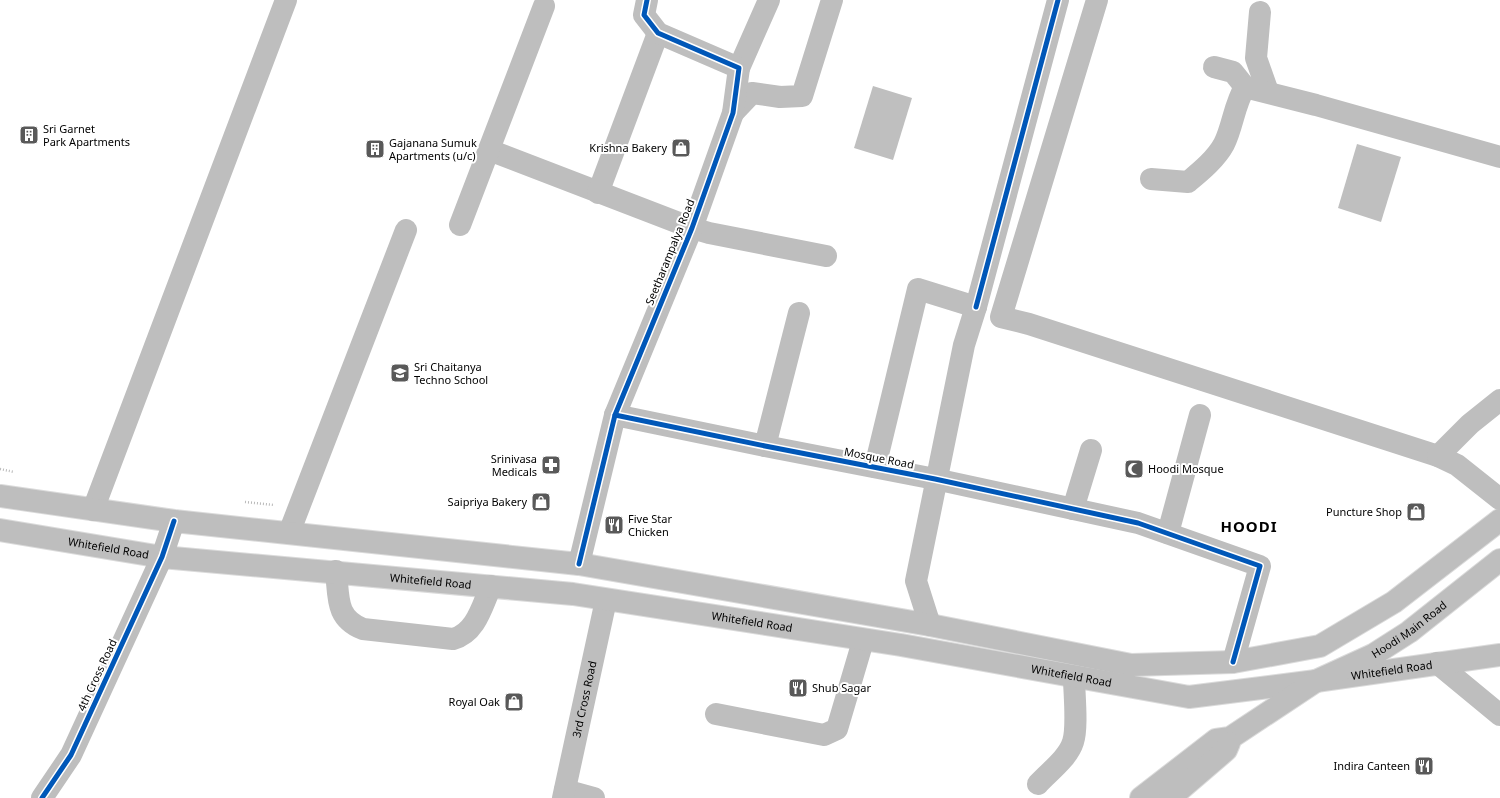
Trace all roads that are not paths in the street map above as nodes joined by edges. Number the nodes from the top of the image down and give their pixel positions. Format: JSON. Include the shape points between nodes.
{"nodes":[{"id":1,"x":286,"y":0,"type":"edge"},
{"id":2,"x":647,"y":0,"type":"edge"},
{"id":3,"x":769,"y":0,"type":"edge"},
{"id":4,"x":832,"y":0,"type":"edge"},
{"id":5,"x":1058,"y":0,"type":"edge"},
{"id":6,"x":1097,"y":0,"type":"edge"},
{"id":7,"x":544,"y":6,"type":"dead end"},
{"id":8,"x":1260,"y":12,"type":"dead end"},
{"id":9,"x":658,"y":33,"type":"junction"},
{"id":10,"x":1214,"y":67,"type":"dead end"},
{"id":11,"x":739,"y":68,"type":"junction"},
{"id":12,"x":1245,"y":87,"type":"junction"},
{"id":13,"x":1268,"y":92,"type":"junction"},
{"id":14,"x":733,"y":113,"type":"junction"},
{"id":15,"x":489,"y":150,"type":"junction"},
{"id":16,"x":1500,"y":158,"type":"edge"},
{"id":17,"x":1151,"y":179,"type":"dead end"},
{"id":18,"x":598,"y":193,"type":"junction"},
{"id":19,"x":460,"y":225,"type":"dead end"},
{"id":20,"x":692,"y":228,"type":"junction"},
{"id":21,"x":406,"y":230,"type":"dead end"},
{"id":22,"x":826,"y":256,"type":"dead end"},
{"id":23,"x":976,"y":307,"type":"junction"},
{"id":24,"x":799,"y":313,"type":"dead end"},
{"id":25,"x":1500,"y":400,"type":"edge"},
{"id":26,"x":615,"y":415,"type":"junction"},
{"id":27,"x":1200,"y":415,"type":"dead end"},
{"id":28,"x":765,"y":446,"type":"junction"},
{"id":29,"x":1092,"y":450,"type":"dead end"},
{"id":30,"x":1438,"y":456,"type":"junction"},
{"id":31,"x":875,"y":467,"type":"junction"},
{"id":32,"x":935,"y":479,"type":"junction"},
{"id":33,"x":0,"y":496,"type":"edge"},
{"id":34,"x":1500,"y":499,"type":"edge"},
{"id":35,"x":1073,"y":509,"type":"junction"},
{"id":36,"x":93,"y":510,"type":"junction"},
{"id":37,"x":1500,"y":520,"type":"edge"},
{"id":38,"x":174,"y":521,"type":"junction"},
{"id":39,"x":0,"y":530,"type":"edge"},
{"id":40,"x":289,"y":533,"type":"junction"},
{"id":41,"x":1168,"y":534,"type":"junction"},
{"id":42,"x":162,"y":557,"type":"junction"},
{"id":43,"x":1500,"y":560,"type":"edge"},
{"id":44,"x":579,"y":564,"type":"junction"},
{"id":45,"x":336,"y":571,"type":"junction"},
{"id":46,"x":491,"y":586,"type":"junction"},
{"id":47,"x":606,"y":600,"type":"junction"},
{"id":48,"x":930,"y":625,"type":"junction"},
{"id":49,"x":863,"y":640,"type":"junction"},
{"id":50,"x":1500,"y":655,"type":"edge"},
{"id":51,"x":1234,"y":662,"type":"junction"},
{"id":52,"x":1437,"y":663,"type":"junction"},
{"id":53,"x":1074,"y":677,"type":"junction"},
{"id":54,"x":1316,"y":682,"type":"junction"},
{"id":55,"x":716,"y":714,"type":"dead end"},
{"id":56,"x":1500,"y":716,"type":"edge"},
{"id":57,"x":1223,"y":739,"type":"junction"},
{"id":58,"x":1038,"y":784,"type":"dead end"},
{"id":59,"x":564,"y":794,"type":"edge"},
{"id":60,"x":42,"y":798,"type":"edge"},
{"id":61,"x":594,"y":798,"type":"edge"},
{"id":62,"x":1141,"y":798,"type":"edge"},
{"id":63,"x":1170,"y":798,"type":"edge"}],
"edges":[{"from":1,"to":36,"type":"street"},
{"from":2,"to":9,"type":"street","via":[[644,15]]},
{"from":3,"to":11,"type":"street","name":"Seetharampalya Road"},
{"from":4,"to":14,"type":"street","via":[[802,96],[780,97],[752,93]]},
{"from":5,"to":23,"type":"street"},
{"from":6,"to":30,"type":"street","via":[[1001,317]]},
{"from":7,"to":15,"type":"street"},
{"from":8,"to":13,"type":"street","via":[[1256,58]]},
{"from":9,"to":11,"type":"street"},
{"from":9,"to":18,"type":"street"},
{"from":10,"to":12,"type":"street","via":[[1233,72]]},
{"from":11,"to":14,"type":"street","name":"Seetharampalya Road"},
{"from":12,"to":13,"type":"street"},
{"from":12,"to":17,"type":"street","via":[[1239,97],[1224,145],[1202,170],[1188,182]]},
{"from":13,"to":16,"type":"street"},
{"from":14,"to":20,"type":"street","name":"Seetharampalya Road"},
{"from":15,"to":18,"type":"street"},
{"from":15,"to":19,"type":"street"},
{"from":18,"to":20,"type":"street"},
{"from":20,"to":22,"type":"street"},
{"from":20,"to":26,"type":"street","name":"Seetharampalya Road"},
{"from":21,"to":40,"type":"street"},
{"from":23,"to":31,"type":"street","via":[[918,289]]},
{"from":23,"to":32,"type":"street","via":[[964,345]]},
{"from":24,"to":28,"type":"street"},
{"from":25,"to":30,"type":"street","via":[[1470,424]]},
{"from":26,"to":28,"type":"street","name":"Mosque Road"},
{"from":26,"to":44,"type":"street","name":"Seetharampalya Road"},
{"from":27,"to":41,"type":"street"},
{"from":28,"to":31,"type":"street","name":"Mosque Road"},
{"from":29,"to":35,"type":"street"},
{"from":30,"to":34,"type":"street","via":[[1457,465]]},
{"from":31,"to":32,"type":"street","name":"Mosque Road"},
{"from":32,"to":35,"type":"street","name":"Mosque Road"},
{"from":32,"to":48,"type":"street","via":[[916,581]]},
{"from":33,"to":36,"type":"street","name":"Whitefield Road"},
{"from":35,"to":41,"type":"street","name":"Mosque Road","via":[[1138,523]]},
{"from":36,"to":38,"type":"street","name":"Whitefield Road"},
{"from":37,"to":51,"type":"street","name":"Whitefield Road","via":[[1394,602],[1320,646]]},
{"from":38,"to":40,"type":"street","name":"Whitefield Road"},
{"from":38,"to":42,"type":"street","name":"4th Cross Road"},
{"from":39,"to":42,"type":"street","name":"Whitefield Road"},
{"from":40,"to":44,"type":"street","name":"Whitefield Road"},
{"from":41,"to":51,"type":"street","name":"Mosque Road","via":[[1260,566]]},
{"from":42,"to":45,"type":"street","name":"Whitefield Road"},
{"from":42,"to":60,"type":"street","name":"4th Cross Road","via":[[71,754]]},
{"from":43,"to":54,"type":"street","name":"Hoodi Main Road","via":[[1403,636],[1373,655]]},
{"from":44,"to":48,"type":"street","name":"Whitefield Road"},
{"from":45,"to":46,"type":"street","name":"Whitefield Road"},
{"from":45,"to":46,"type":"street","via":[[340,609],[344,618],[352,625],[363,629],[453,638],[463,636],[469,630]]},
{"from":46,"to":47,"type":"street","name":"Whitefield Road"},
{"from":47,"to":49,"type":"street","name":"Whitefield Road"},
{"from":47,"to":59,"type":"street","name":"3rd Cross Road"},
{"from":48,"to":51,"type":"street","name":"Whitefield Road","via":[[1131,665]]},
{"from":49,"to":53,"type":"street","name":"Whitefield Road"},
{"from":49,"to":55,"type":"street","via":[[837,729],[824,735]]},
{"from":50,"to":52,"type":"street","name":"Whitefield Road"},
{"from":52,"to":54,"type":"street","name":"Whitefield Road"},
{"from":52,"to":56,"type":"street"},
{"from":53,"to":54,"type":"street","name":"Whitefield Road","via":[[1189,697]]},
{"from":53,"to":58,"type":"street","via":[[1073,742],[1064,756]]},
{"from":54,"to":57,"type":"street","name":"Hoodi Main Road"},
{"from":57,"to":62,"type":"street","name":"Hoodi Main Road"},
{"from":57,"to":63,"type":"street","via":[[1226,750]]},
{"from":59,"to":61,"type":"street"}]}
